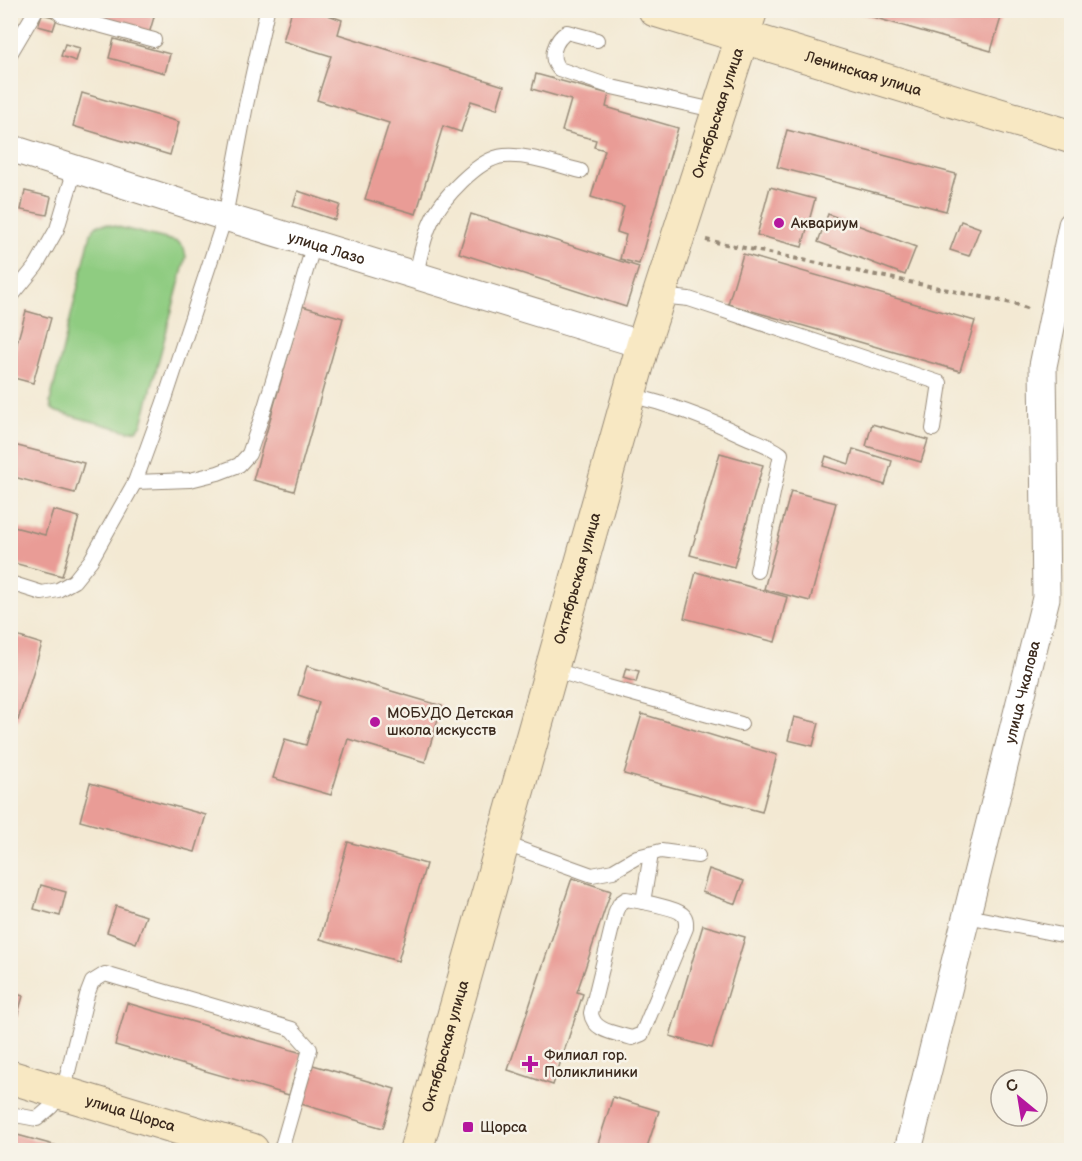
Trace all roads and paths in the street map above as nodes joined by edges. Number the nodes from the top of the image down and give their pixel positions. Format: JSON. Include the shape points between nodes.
{"nodes":[{"id":1,"x":36,"y":10,"type":"edge"},
{"id":2,"x":56,"y":10,"type":"edge"},
{"id":3,"x":267,"y":10,"type":"edge"},
{"id":4,"x":655,"y":10,"type":"edge"},
{"id":5,"x":747,"y":23,"type":"edge"},
{"id":6,"x":154,"y":40,"type":"dead end"},
{"id":7,"x":597,"y":40,"type":"dead end"},
{"id":8,"x":10,"y":54,"type":"edge"},
{"id":9,"x":718,"y":111,"type":"junction"},
{"id":10,"x":1071,"y":137,"type":"edge"},
{"id":11,"x":10,"y":148,"type":"edge"},
{"id":12,"x":75,"y":169,"type":"junction"},
{"id":13,"x":581,"y":171,"type":"dead end"},
{"id":14,"x":225,"y":217,"type":"junction"},
{"id":15,"x":1071,"y":225,"type":"edge"},
{"id":16,"x":706,"y":240,"type":"dead end"},
{"id":17,"x":314,"y":244,"type":"junction"},
{"id":18,"x":416,"y":275,"type":"junction"},
{"id":19,"x":659,"y":296,"type":"junction"},
{"id":20,"x":10,"y":298,"type":"edge"},
{"id":21,"x":1062,"y":320,"type":"edge"},
{"id":22,"x":643,"y":345,"type":"junction"},
{"id":23,"x":629,"y":395,"type":"junction"},
{"id":24,"x":933,"y":429,"type":"dead end"},
{"id":25,"x":135,"y":482,"type":"junction"},
{"id":26,"x":757,"y":571,"type":"dead end"},
{"id":27,"x":10,"y":583,"type":"edge"},
{"id":28,"x":552,"y":669,"type":"junction"},
{"id":29,"x":741,"y":724,"type":"dead end"},
{"id":30,"x":502,"y":843,"type":"junction"},
{"id":31,"x":651,"y":854,"type":"junction"},
{"id":32,"x":698,"y":856,"type":"dead end"},
{"id":33,"x":643,"y":902,"type":"junction"},
{"id":34,"x":967,"y":916,"type":"junction"},
{"id":35,"x":1071,"y":937,"type":"edge"},
{"id":36,"x":10,"y":1077,"type":"edge"},
{"id":37,"x":63,"y":1092,"type":"junction"},
{"id":38,"x":10,"y":1114,"type":"edge"},
{"id":39,"x":252,"y":1150,"type":"edge"},
{"id":40,"x":280,"y":1150,"type":"edge"},
{"id":41,"x":416,"y":1150,"type":"edge"},
{"id":42,"x":908,"y":1150,"type":"edge"}],
"edges":[{"from":1,"to":8,"type":"lane"},
{"from":2,"to":6,"type":"lane","via":[[62,15]]},
{"from":3,"to":14,"type":"lane"},
{"from":4,"to":5,"type":"main road","name":"Ленинская улица"},
{"from":5,"to":9,"type":"main road","name":"Октябрьская улица"},
{"from":5,"to":10,"type":"main road","name":"Ленинская улица"},
{"from":7,"to":9,"type":"lane","via":[[567,32],[556,45],[555,64],[559,69],[612,87]]},
{"from":9,"to":19,"type":"main road","name":"Октябрьская улица"},
{"from":11,"to":12,"type":"street","name":"улица Лазо"},
{"from":12,"to":14,"type":"street","name":"улица Лазо"},
{"from":12,"to":20,"type":"lane","via":[[57,229],[36,266]]},
{"from":13,"to":18,"type":"lane","via":[[530,157],[502,156],[477,168],[449,193],[431,220]]},
{"from":14,"to":17,"type":"street","name":"улица Лазо"},
{"from":14,"to":25,"type":"lane"},
{"from":15,"to":21,"type":"street","name":"улица Чкалова"},
{"from":16,"to":21,"type":"path","via":[[1016,304]]},
{"from":17,"to":18,"type":"street","name":"улица Лазо"},
{"from":17,"to":25,"type":"lane","via":[[249,454],[239,465],[190,480]]},
{"from":18,"to":22,"type":"street","name":"улица Лазо"},
{"from":19,"to":22,"type":"main road","name":"Октябрьская улица"},
{"from":19,"to":24,"type":"lane","via":[[689,299],[940,383]]},
{"from":21,"to":34,"type":"street","name":"улица Чкалова","via":[[1043,366],[1046,598]]},
{"from":22,"to":23,"type":"main road","name":"Октябрьская улица"},
{"from":23,"to":26,"type":"lane","via":[[720,423],[782,454]]},
{"from":23,"to":28,"type":"main road","name":"Октябрьская улица"},
{"from":25,"to":27,"type":"lane","via":[[91,560],[74,580],[58,590],[42,593]]},
{"from":28,"to":29,"type":"lane"},
{"from":28,"to":30,"type":"main road","name":"Октябрьская улица"},
{"from":30,"to":31,"type":"lane","via":[[592,875],[613,871]]},
{"from":30,"to":41,"type":"main road","name":"Октябрьская улица"},
{"from":31,"to":32,"type":"lane","via":[[661,851]]},
{"from":31,"to":33,"type":"lane"},
{"from":33,"to":33,"type":"lane","via":[[626,900],[616,911],[591,1013],[597,1027],[632,1038],[642,1034],[686,928],[681,912]]},
{"from":34,"to":35,"type":"lane"},
{"from":34,"to":42,"type":"street","name":"улица Чкалова"},
{"from":36,"to":37,"type":"main road","name":"улица Щорса"},
{"from":37,"to":38,"type":"lane","via":[[37,1119]]},
{"from":37,"to":39,"type":"main road","name":"улица Щорса"},
{"from":37,"to":40,"type":"lane","via":[[87,995],[92,982],[105,974],[298,1034],[310,1049]]}]}
